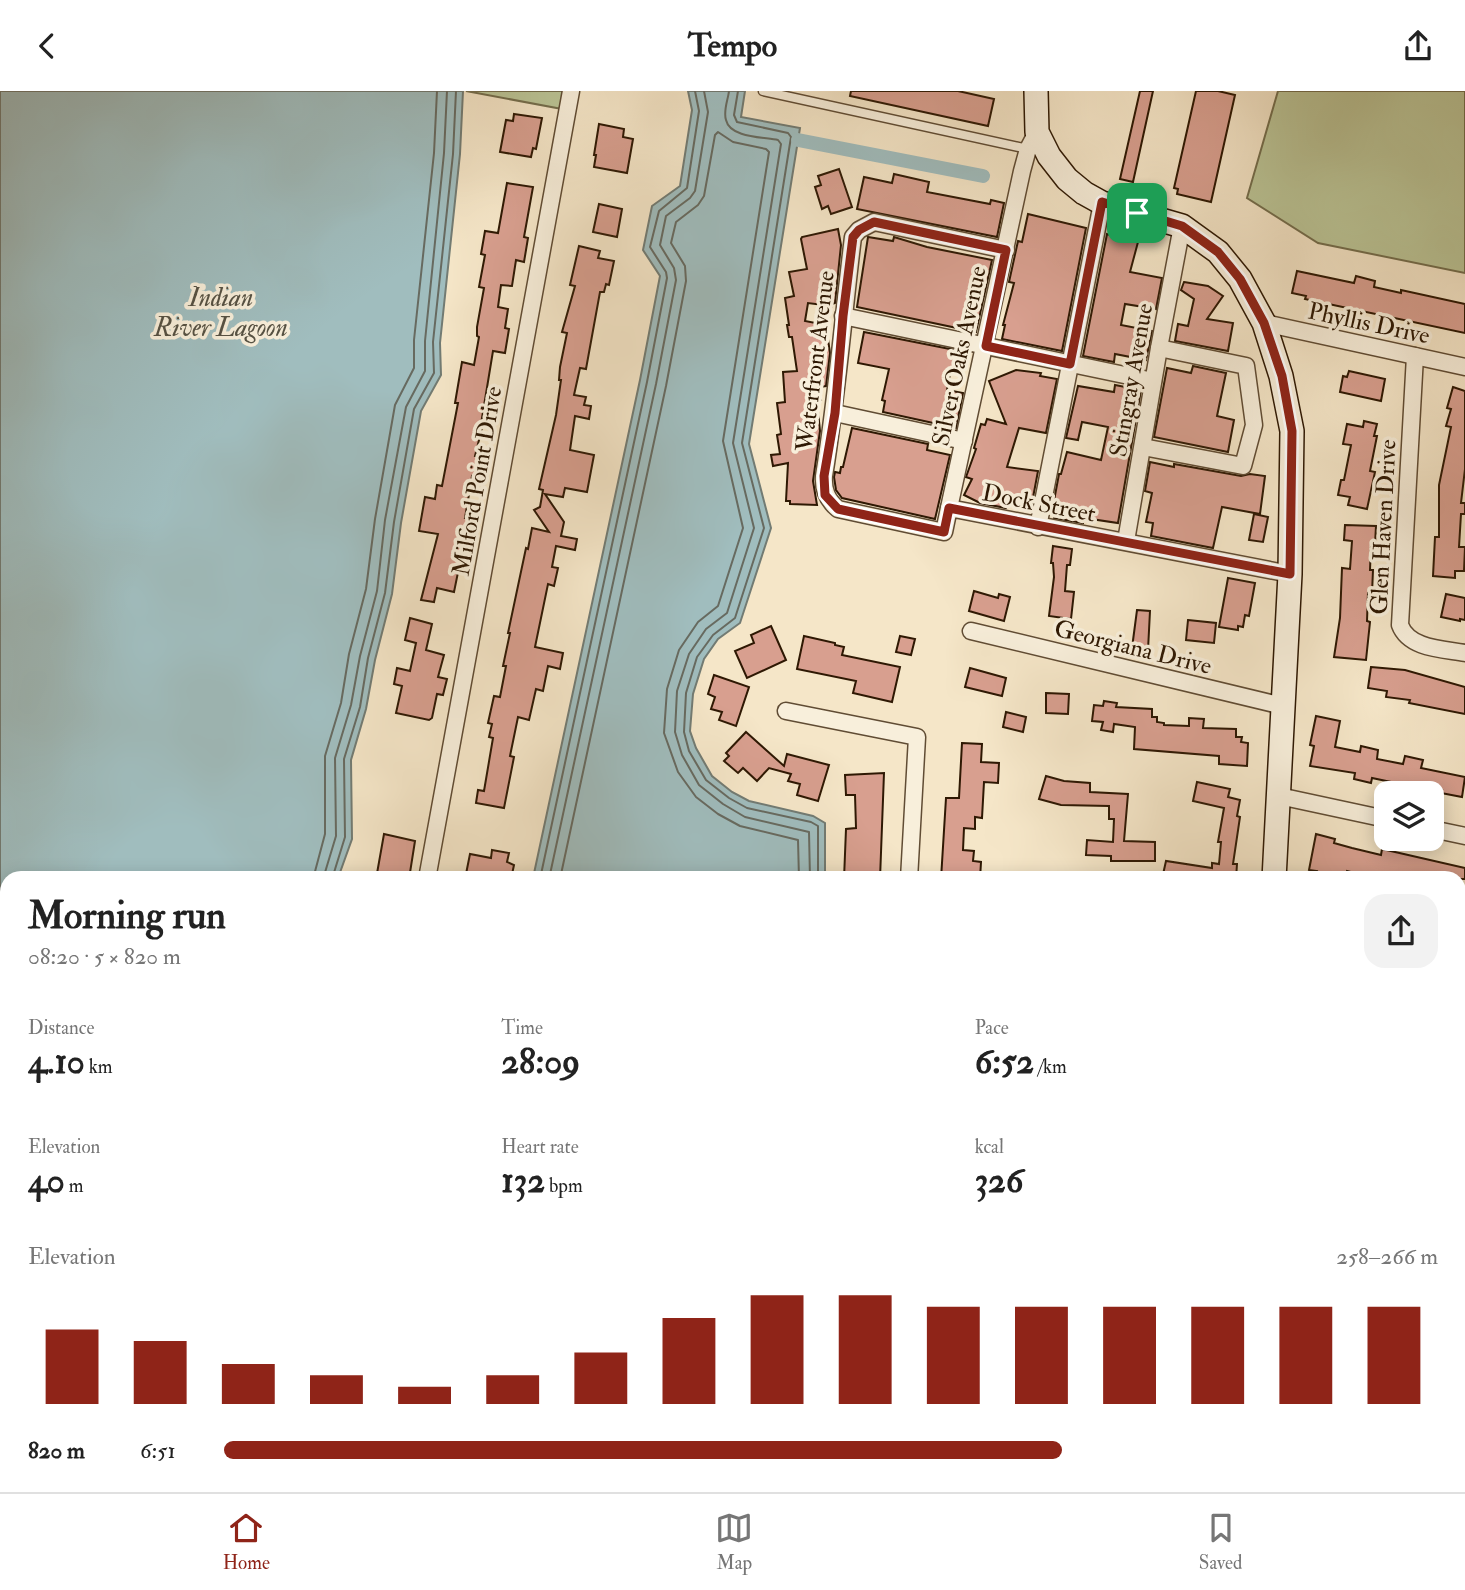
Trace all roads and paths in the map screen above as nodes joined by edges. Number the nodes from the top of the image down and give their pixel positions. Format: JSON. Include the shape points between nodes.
{"nodes":[{"id":1,"x":571,"y":91,"type":"edge"},
{"id":2,"x":763,"y":91,"type":"edge"},
{"id":3,"x":1036,"y":91,"type":"edge"},
{"id":4,"x":1033,"y":140,"type":"junction"},
{"id":5,"x":1102,"y":202,"type":"junction"},
{"id":6,"x":1182,"y":226,"type":"junction"},
{"id":7,"x":1006,"y":250,"type":"junction"},
{"id":8,"x":843,"y":316,"type":"junction"},
{"id":9,"x":1264,"y":323,"type":"junction"},
{"id":10,"x":986,"y":346,"type":"junction"},
{"id":11,"x":1158,"y":348,"type":"junction"},
{"id":12,"x":1415,"y":356,"type":"junction"},
{"id":13,"x":1070,"y":364,"type":"junction"},
{"id":14,"x":1465,"y":367,"type":"edge"},
{"id":15,"x":1153,"y":381,"type":"junction"},
{"id":16,"x":835,"y":413,"type":"junction"},
{"id":17,"x":964,"y":441,"type":"junction"},
{"id":18,"x":1143,"y":447,"type":"junction"},
{"id":19,"x":824,"y":476,"type":"joint"},
{"id":20,"x":949,"y":508,"type":"junction"},
{"id":21,"x":1038,"y":527,"type":"junction"},
{"id":22,"x":1126,"y":541,"type":"junction"},
{"id":23,"x":1290,"y":574,"type":"junction"},
{"id":24,"x":971,"y":631,"type":"dead end"},
{"id":25,"x":1465,"y":653,"type":"edge"},
{"id":26,"x":1283,"y":706,"type":"junction"},
{"id":27,"x":786,"y":711,"type":"dead end"},
{"id":28,"x":1279,"y":796,"type":"junction"},
{"id":29,"x":1374,"y":816,"type":"edge"},
{"id":30,"x":1444,"y":832,"type":"edge"},
{"id":31,"x":1465,"y":836,"type":"edge"},
{"id":32,"x":429,"y":871,"type":"edge"},
{"id":33,"x":909,"y":871,"type":"edge"},
{"id":34,"x":1274,"y":871,"type":"edge"}],
"edges":[{"from":1,"to":32,"type":"street","name":"Milford Point Drive"},
{"from":2,"to":4,"type":"lane"},
{"from":3,"to":4,"type":"street"},
{"from":4,"to":5,"type":"street","via":[[1067,179]]},
{"from":4,"to":7,"type":"street","name":"Silver Oaks Avenue"},
{"from":5,"to":6,"type":"street"},
{"from":5,"to":13,"type":"street"},
{"from":6,"to":9,"type":"street","via":[[1218,252],[1240,279]]},
{"from":6,"to":11,"type":"street","name":"Stingray Avenue"},
{"from":7,"to":8,"type":"street","name":"Waterfront Avenue","via":[[874,222],[853,237]]},
{"from":7,"to":10,"type":"street","name":"Silver Oaks Avenue"},
{"from":8,"to":10,"type":"street"},
{"from":8,"to":16,"type":"street","name":"Waterfront Avenue"},
{"from":9,"to":12,"type":"street","name":"Phyllis Drive"},
{"from":9,"to":23,"type":"street","via":[[1282,376],[1292,431]]},
{"from":10,"to":13,"type":"street"},
{"from":10,"to":17,"type":"street","name":"Silver Oaks Avenue"},
{"from":11,"to":15,"type":"street","name":"Stingray Avenue"},
{"from":11,"to":18,"type":"street","via":[[1247,366],[1254,425],[1243,466]]},
{"from":12,"to":14,"type":"street","name":"Phyllis Drive"},
{"from":12,"to":25,"type":"street","name":"Glen Haven Drive","via":[[1401,625],[1404,634],[1420,644]]},
{"from":13,"to":15,"type":"street"},
{"from":13,"to":21,"type":"street"},
{"from":15,"to":18,"type":"street","name":"Stingray Avenue"},
{"from":16,"to":17,"type":"street"},
{"from":16,"to":19,"type":"street","name":"Waterfront Avenue"},
{"from":17,"to":20,"type":"street","name":"Silver Oaks Avenue"},
{"from":18,"to":22,"type":"street","name":"Stingray Avenue"},
{"from":19,"to":20,"type":"street","name":"Dock Street","via":[[825,495],[838,509],[944,532]]},
{"from":20,"to":21,"type":"street","name":"Dock Street"},
{"from":21,"to":22,"type":"street","name":"Dock Street"},
{"from":22,"to":23,"type":"street","name":"Dock Street"},
{"from":23,"to":26,"type":"street"},
{"from":24,"to":26,"type":"street","name":"Georgiana Drive"},
{"from":26,"to":28,"type":"street"},
{"from":27,"to":33,"type":"street","via":[[917,737]]},
{"from":28,"to":29,"type":"street"},
{"from":28,"to":34,"type":"street"},
{"from":30,"to":31,"type":"street"}]}
